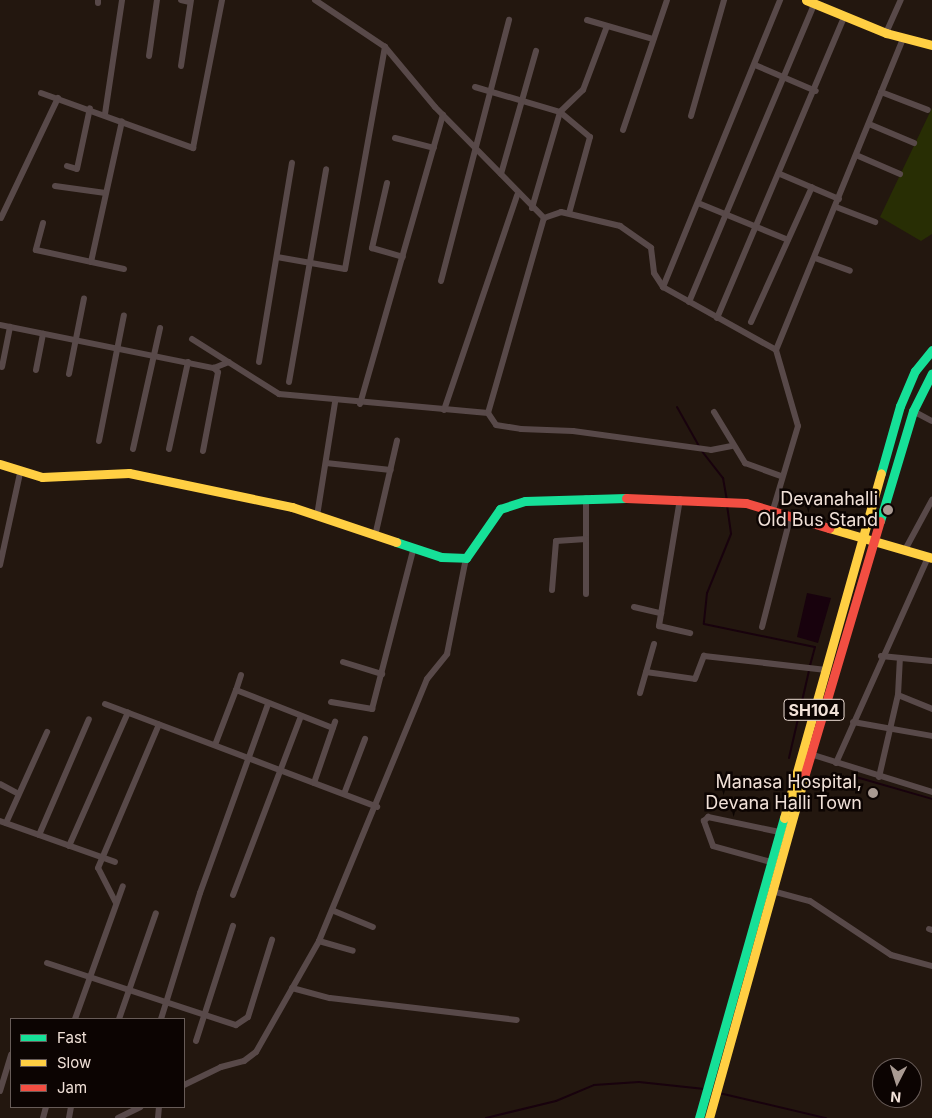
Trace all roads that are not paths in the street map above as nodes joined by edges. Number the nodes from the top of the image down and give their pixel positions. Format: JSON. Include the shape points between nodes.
{"nodes":[{"id":1,"x":122,"y":0,"type":"edge"},
{"id":2,"x":156,"y":0,"type":"edge"},
{"id":3,"x":181,"y":0,"type":"edge"},
{"id":4,"x":222,"y":0,"type":"edge"},
{"id":5,"x":315,"y":0,"type":"edge"},
{"id":6,"x":667,"y":0,"type":"edge"},
{"id":7,"x":724,"y":0,"type":"edge"},
{"id":8,"x":780,"y":0,"type":"edge"},
{"id":9,"x":902,"y":0,"type":"edge"},
{"id":10,"x":190,"y":1,"type":"edge"},
{"id":11,"x":810,"y":2,"type":"edge"},
{"id":12,"x":844,"y":17,"type":"junction"},
{"id":13,"x":509,"y":20,"type":"dead end"},
{"id":14,"x":587,"y":20,"type":"dead end"},
{"id":15,"x":607,"y":26,"type":"junction"},
{"id":16,"x":886,"y":33,"type":"junction"},
{"id":17,"x":653,"y":39,"type":"junction"},
{"id":18,"x":903,"y":39,"type":"junction"},
{"id":19,"x":932,"y":45,"type":"edge"},
{"id":20,"x":385,"y":47,"type":"junction"},
{"id":21,"x":536,"y":51,"type":"dead end"},
{"id":22,"x":148,"y":56,"type":"dead end"},
{"id":23,"x":755,"y":65,"type":"junction"},
{"id":24,"x":181,"y":66,"type":"dead end"},
{"id":25,"x":786,"y":79,"type":"junction"},
{"id":26,"x":475,"y":87,"type":"dead end"},
{"id":27,"x":488,"y":91,"type":"junction"},
{"id":28,"x":816,"y":91,"type":"junction"},
{"id":29,"x":881,"y":92,"type":"junction"},
{"id":30,"x":41,"y":93,"type":"dead end"},
{"id":31,"x":58,"y":98,"type":"junction"},
{"id":32,"x":522,"y":101,"type":"junction"},
{"id":33,"x":90,"y":108,"type":"junction"},
{"id":34,"x":928,"y":110,"type":"dead end"},
{"id":35,"x":560,"y":112,"type":"junction"},
{"id":36,"x":105,"y":114,"type":"junction"},
{"id":37,"x":443,"y":115,"type":"junction"},
{"id":38,"x":691,"y":116,"type":"dead end"},
{"id":39,"x":122,"y":121,"type":"junction"},
{"id":40,"x":868,"y":124,"type":"junction"},
{"id":41,"x":623,"y":130,"type":"dead end"},
{"id":42,"x":396,"y":138,"type":"dead end"},
{"id":43,"x":914,"y":143,"type":"dead end"},
{"id":44,"x":476,"y":146,"type":"junction"},
{"id":45,"x":434,"y":148,"type":"junction"},
{"id":46,"x":856,"y":155,"type":"junction"},
{"id":47,"x":292,"y":163,"type":"dead end"},
{"id":48,"x":67,"y":166,"type":"dead end"},
{"id":49,"x":326,"y":169,"type":"dead end"},
{"id":50,"x":501,"y":174,"type":"junction"},
{"id":51,"x":780,"y":174,"type":"junction"},
{"id":52,"x":900,"y":174,"type":"dead end"},
{"id":53,"x":387,"y":182,"type":"dead end"},
{"id":54,"x":55,"y":186,"type":"dead end"},
{"id":55,"x":812,"y":187,"type":"junction"},
{"id":56,"x":106,"y":193,"type":"junction"},
{"id":57,"x":517,"y":195,"type":"junction"},
{"id":58,"x":839,"y":199,"type":"junction"},
{"id":59,"x":698,"y":203,"type":"junction"},
{"id":60,"x":836,"y":207,"type":"junction"},
{"id":61,"x":532,"y":208,"type":"junction"},
{"id":62,"x":569,"y":213,"type":"junction"},
{"id":63,"x":727,"y":215,"type":"junction"},
{"id":64,"x":1,"y":218,"type":"edge"},
{"id":65,"x":544,"y":218,"type":"junction"},
{"id":66,"x":42,"y":222,"type":"dead end"},
{"id":67,"x":875,"y":222,"type":"dead end"},
{"id":68,"x":757,"y":227,"type":"junction"},
{"id":69,"x":788,"y":240,"type":"junction"},
{"id":70,"x":277,"y":257,"type":"junction"},
{"id":71,"x":403,"y":257,"type":"junction"},
{"id":72,"x":815,"y":258,"type":"junction"},
{"id":73,"x":91,"y":262,"type":"junction"},
{"id":74,"x":310,"y":263,"type":"junction"},
{"id":75,"x":124,"y":270,"type":"dead end"},
{"id":76,"x":850,"y":271,"type":"dead end"},
{"id":77,"x":441,"y":281,"type":"dead end"},
{"id":78,"x":663,"y":287,"type":"junction"},
{"id":79,"x":84,"y":298,"type":"dead end"},
{"id":80,"x":689,"y":302,"type":"junction"},
{"id":81,"x":124,"y":315,"type":"dead end"},
{"id":82,"x":717,"y":318,"type":"junction"},
{"id":83,"x":752,"y":322,"type":"dead end"},
{"id":84,"x":0,"y":325,"type":"edge"},
{"id":85,"x":10,"y":327,"type":"junction"},
{"id":86,"x":160,"y":328,"type":"dead end"},
{"id":87,"x":43,"y":334,"type":"junction"},
{"id":88,"x":192,"y":339,"type":"dead end"},
{"id":89,"x":76,"y":340,"type":"junction"},
{"id":90,"x":117,"y":348,"type":"junction"},
{"id":91,"x":776,"y":350,"type":"junction"},
{"id":92,"x":932,"y":350,"type":"edge"},
{"id":93,"x":154,"y":356,"type":"junction"},
{"id":94,"x":188,"y":362,"type":"junction"},
{"id":95,"x":229,"y":362,"type":"junction"},
{"id":96,"x":259,"y":362,"type":"dead end"},
{"id":97,"x":2,"y":367,"type":"dead end"},
{"id":98,"x":214,"y":368,"type":"junction"},
{"id":99,"x":36,"y":370,"type":"dead end"},
{"id":100,"x":932,"y":373,"type":"edge"},
{"id":101,"x":69,"y":374,"type":"dead end"},
{"id":102,"x":289,"y":382,"type":"dead end"},
{"id":103,"x":335,"y":402,"type":"junction"},
{"id":104,"x":360,"y":404,"type":"junction"},
{"id":105,"x":444,"y":410,"type":"junction"},
{"id":106,"x":913,"y":411,"type":"junction"},
{"id":107,"x":488,"y":412,"type":"junction"},
{"id":108,"x":714,"y":412,"type":"dead end"},
{"id":109,"x":932,"y":421,"type":"edge"},
{"id":110,"x":99,"y":441,"type":"dead end"},
{"id":111,"x":397,"y":441,"type":"dead end"},
{"id":112,"x":732,"y":446,"type":"junction"},
{"id":113,"x":133,"y":449,"type":"dead end"},
{"id":114,"x":169,"y":449,"type":"dead end"},
{"id":115,"x":203,"y":451,"type":"dead end"},
{"id":116,"x":326,"y":463,"type":"junction"},
{"id":117,"x":0,"y":464,"type":"edge"},
{"id":118,"x":391,"y":470,"type":"junction"},
{"id":119,"x":20,"y":473,"type":"junction"},
{"id":120,"x":780,"y":476,"type":"junction"},
{"id":121,"x":586,"y":498,"type":"junction"},
{"id":122,"x":680,"y":498,"type":"junction"},
{"id":123,"x":932,"y":500,"type":"edge"},
{"id":124,"x":773,"y":510,"type":"junction"},
{"id":125,"x":791,"y":515,"type":"junction"},
{"id":126,"x":317,"y":516,"type":"junction"},
{"id":127,"x":864,"y":535,"type":"junction"},
{"id":128,"x":375,"y":536,"type":"junction"},
{"id":129,"x":586,"y":539,"type":"junction"},
{"id":130,"x":874,"y":539,"type":"junction"},
{"id":131,"x":906,"y":548,"type":"junction"},
{"id":132,"x":413,"y":551,"type":"junction"},
{"id":133,"x":466,"y":558,"type":"junction"},
{"id":134,"x":930,"y":558,"type":"edge"},
{"id":135,"x":0,"y":565,"type":"edge"},
{"id":136,"x":552,"y":590,"type":"dead end"},
{"id":137,"x":586,"y":594,"type":"dead end"},
{"id":138,"x":634,"y":607,"type":"dead end"},
{"id":139,"x":661,"y":613,"type":"junction"},
{"id":140,"x":762,"y":627,"type":"dead end"},
{"id":141,"x":690,"y":633,"type":"dead end"},
{"id":142,"x":654,"y":644,"type":"dead end"},
{"id":143,"x":881,"y":656,"type":"junction"},
{"id":144,"x":900,"y":659,"type":"junction"},
{"id":145,"x":932,"y":661,"type":"edge"},
{"id":146,"x":343,"y":662,"type":"dead end"},
{"id":147,"x":826,"y":670,"type":"junction"},
{"id":148,"x":646,"y":672,"type":"junction"},
{"id":149,"x":382,"y":674,"type":"junction"},
{"id":150,"x":241,"y":675,"type":"dead end"},
{"id":151,"x":236,"y":690,"type":"junction"},
{"id":152,"x":640,"y":693,"type":"dead end"},
{"id":153,"x":898,"y":695,"type":"junction"},
{"id":154,"x":331,"y":702,"type":"dead end"},
{"id":155,"x":105,"y":704,"type":"dead end"},
{"id":156,"x":268,"y":704,"type":"junction"},
{"id":157,"x":932,"y":709,"type":"edge"},
{"id":158,"x":128,"y":712,"type":"junction"},
{"id":159,"x":301,"y":716,"type":"junction"},
{"id":160,"x":89,"y":718,"type":"dead end"},
{"id":161,"x":852,"y":722,"type":"junction"},
{"id":162,"x":159,"y":724,"type":"junction"},
{"id":163,"x":891,"y":731,"type":"junction"},
{"id":164,"x":47,"y":732,"type":"dead end"},
{"id":165,"x":932,"y":736,"type":"edge"},
{"id":166,"x":365,"y":739,"type":"dead end"},
{"id":167,"x":215,"y":745,"type":"junction"},
{"id":168,"x":802,"y":751,"type":"junction"},
{"id":169,"x":812,"y":755,"type":"junction"},
{"id":170,"x":247,"y":758,"type":"junction"},
{"id":171,"x":836,"y":763,"type":"junction"},
{"id":172,"x":280,"y":770,"type":"junction"},
{"id":173,"x":879,"y":777,"type":"junction"},
{"id":174,"x":314,"y":782,"type":"junction"},
{"id":175,"x":0,"y":784,"type":"edge"},
{"id":176,"x":932,"y":792,"type":"edge"},
{"id":177,"x":20,"y":794,"type":"junction"},
{"id":178,"x":344,"y":794,"type":"junction"},
{"id":179,"x":377,"y":807,"type":"junction"},
{"id":180,"x":3,"y":822,"type":"edge"},
{"id":181,"x":779,"y":832,"type":"junction"},
{"id":182,"x":39,"y":835,"type":"junction"},
{"id":183,"x":69,"y":846,"type":"junction"},
{"id":184,"x":102,"y":858,"type":"junction"},
{"id":185,"x":115,"y":862,"type":"dead end"},
{"id":186,"x":771,"y":862,"type":"junction"},
{"id":187,"x":123,"y":886,"type":"dead end"},
{"id":188,"x":772,"y":890,"type":"junction"},
{"id":189,"x":233,"y":895,"type":"dead end"},
{"id":190,"x":116,"y":903,"type":"junction"},
{"id":191,"x":334,"y":911,"type":"junction"},
{"id":192,"x":156,"y":913,"type":"dead end"},
{"id":193,"x":233,"y":926,"type":"dead end"},
{"id":194,"x":373,"y":927,"type":"dead end"},
{"id":195,"x":272,"y":940,"type":"dead end"},
{"id":196,"x":319,"y":941,"type":"junction"},
{"id":197,"x":353,"y":951,"type":"dead end"},
{"id":198,"x":47,"y":963,"type":"dead end"},
{"id":199,"x":932,"y":966,"type":"edge"},
{"id":200,"x":88,"y":976,"type":"junction"},
{"id":201,"x":292,"y":988,"type":"junction"},
{"id":202,"x":129,"y":990,"type":"junction"},
{"id":203,"x":167,"y":1002,"type":"junction"},
{"id":204,"x":204,"y":1015,"type":"junction"},
{"id":205,"x":74,"y":1018,"type":"edge"},
{"id":206,"x":119,"y":1018,"type":"edge"},
{"id":207,"x":161,"y":1018,"type":"edge"},
{"id":208,"x":517,"y":1020,"type":"dead end"},
{"id":209,"x":196,"y":1041,"type":"dead end"},
{"id":210,"x":10,"y":1058,"type":"edge"},
{"id":211,"x":716,"y":1078,"type":"junction"},
{"id":212,"x":185,"y":1084,"type":"edge"},
{"id":213,"x":0,"y":1091,"type":"edge"},
{"id":214,"x":709,"y":1100,"type":"junction"},
{"id":215,"x":139,"y":1108,"type":"edge"},
{"id":216,"x":121,"y":1117,"type":"edge"},
{"id":217,"x":699,"y":1118,"type":"edge"},
{"id":218,"x":708,"y":1118,"type":"edge"}],
"edges":[{"from":1,"to":36,"type":"street"},
{"from":2,"to":22,"type":"street"},
{"from":3,"to":10,"type":"street"},
{"from":4,"to":39,"type":"street","via":[[193,148]]},
{"from":5,"to":20,"type":"street"},
{"from":6,"to":17,"type":"street"},
{"from":7,"to":38,"type":"street"},
{"from":8,"to":23,"type":"street"},
{"from":9,"to":16,"type":"street"},
{"from":10,"to":24,"type":"street"},
{"from":11,"to":12,"type":"main road"},
{"from":11,"to":25,"type":"street"},
{"from":12,"to":16,"type":"main road"},
{"from":12,"to":28,"type":"street"},
{"from":13,"to":27,"type":"street"},
{"from":14,"to":15,"type":"street"},
{"from":15,"to":17,"type":"street"},
{"from":15,"to":35,"type":"street","via":[[583,90]]},
{"from":16,"to":18,"type":"main road"},
{"from":17,"to":41,"type":"street"},
{"from":18,"to":19,"type":"main road"},
{"from":18,"to":29,"type":"street"},
{"from":20,"to":37,"type":"street"},
{"from":20,"to":74,"type":"street","via":[[345,269]]},
{"from":21,"to":32,"type":"street"},
{"from":23,"to":25,"type":"street"},
{"from":23,"to":59,"type":"street"},
{"from":25,"to":28,"type":"street"},
{"from":25,"to":63,"type":"street"},
{"from":26,"to":27,"type":"street"},
{"from":27,"to":32,"type":"street"},
{"from":27,"to":44,"type":"street"},
{"from":28,"to":51,"type":"street"},
{"from":29,"to":34,"type":"street"},
{"from":29,"to":40,"type":"street"},
{"from":30,"to":31,"type":"street"},
{"from":31,"to":33,"type":"street"},
{"from":31,"to":64,"type":"street"},
{"from":32,"to":35,"type":"street"},
{"from":32,"to":50,"type":"street"},
{"from":33,"to":36,"type":"street"},
{"from":33,"to":48,"type":"street","via":[[77,168]]},
{"from":35,"to":61,"type":"street"},
{"from":35,"to":62,"type":"street","via":[[590,137]]},
{"from":36,"to":39,"type":"street"},
{"from":37,"to":44,"type":"street"},
{"from":37,"to":45,"type":"street"},
{"from":39,"to":56,"type":"street"},
{"from":40,"to":43,"type":"street"},
{"from":40,"to":46,"type":"street"},
{"from":42,"to":45,"type":"street"},
{"from":44,"to":50,"type":"street"},
{"from":44,"to":77,"type":"street"},
{"from":45,"to":71,"type":"street"},
{"from":46,"to":52,"type":"street"},
{"from":46,"to":58,"type":"street"},
{"from":47,"to":70,"type":"street"},
{"from":49,"to":74,"type":"street"},
{"from":50,"to":57,"type":"street"},
{"from":51,"to":55,"type":"street"},
{"from":51,"to":68,"type":"street"},
{"from":53,"to":71,"type":"street","via":[[372,248]]},
{"from":54,"to":56,"type":"street"},
{"from":55,"to":58,"type":"street"},
{"from":55,"to":69,"type":"street"},
{"from":56,"to":73,"type":"street"},
{"from":57,"to":61,"type":"street"},
{"from":57,"to":105,"type":"street"},
{"from":58,"to":60,"type":"street"},
{"from":59,"to":63,"type":"street"},
{"from":59,"to":78,"type":"street"},
{"from":60,"to":67,"type":"street"},
{"from":60,"to":72,"type":"street"},
{"from":61,"to":65,"type":"street"},
{"from":62,"to":65,"type":"street"},
{"from":62,"to":78,"type":"street","via":[[620,226],[651,248],[654,273]]},
{"from":63,"to":68,"type":"street"},
{"from":63,"to":80,"type":"street"},
{"from":65,"to":107,"type":"street"},
{"from":66,"to":73,"type":"street","via":[[36,250]]},
{"from":68,"to":69,"type":"street"},
{"from":68,"to":82,"type":"street"},
{"from":69,"to":83,"type":"street"},
{"from":70,"to":74,"type":"street"},
{"from":70,"to":96,"type":"street"},
{"from":71,"to":104,"type":"street"},
{"from":72,"to":76,"type":"street"},
{"from":72,"to":91,"type":"street"},
{"from":73,"to":75,"type":"street"},
{"from":74,"to":102,"type":"street"},
{"from":78,"to":80,"type":"street"},
{"from":79,"to":89,"type":"street"},
{"from":80,"to":82,"type":"street"},
{"from":81,"to":90,"type":"street"},
{"from":82,"to":91,"type":"street"},
{"from":84,"to":85,"type":"street"},
{"from":85,"to":87,"type":"street"},
{"from":85,"to":97,"type":"street"},
{"from":86,"to":93,"type":"street"},
{"from":87,"to":89,"type":"street"},
{"from":87,"to":99,"type":"street"},
{"from":88,"to":95,"type":"street"},
{"from":89,"to":90,"type":"street"},
{"from":89,"to":101,"type":"street"},
{"from":90,"to":93,"type":"street"},
{"from":90,"to":110,"type":"street"},
{"from":91,"to":120,"type":"street","via":[[798,426]]},
{"from":92,"to":127,"type":"main road","number":"SH104","via":[[906,389]]},
{"from":93,"to":94,"type":"street"},
{"from":93,"to":113,"type":"street"},
{"from":94,"to":98,"type":"street"},
{"from":94,"to":114,"type":"street"},
{"from":95,"to":98,"type":"street"},
{"from":95,"to":103,"type":"street","via":[[279,394]]},
{"from":98,"to":115,"type":"street","via":[[218,372]]},
{"from":100,"to":106,"type":"main road","number":"SH104"},
{"from":103,"to":104,"type":"street"},
{"from":103,"to":116,"type":"street"},
{"from":104,"to":105,"type":"street"},
{"from":105,"to":107,"type":"street"},
{"from":106,"to":109,"type":"street"},
{"from":106,"to":130,"type":"main road","number":"SH104"},
{"from":107,"to":112,"type":"street","via":[[496,425],[521,429],[573,431],[700,448]]},
{"from":108,"to":112,"type":"street"},
{"from":111,"to":118,"type":"street"},
{"from":112,"to":120,"type":"street","via":[[745,463]]},
{"from":116,"to":118,"type":"street"},
{"from":116,"to":126,"type":"street"},
{"from":117,"to":119,"type":"main road"},
{"from":118,"to":128,"type":"street"},
{"from":119,"to":126,"type":"main road","via":[[42,477],[129,473]]},
{"from":119,"to":135,"type":"street"},
{"from":120,"to":124,"type":"street"},
{"from":121,"to":122,"type":"main road"},
{"from":121,"to":129,"type":"street"},
{"from":121,"to":133,"type":"main road","via":[[525,501],[500,509]]},
{"from":122,"to":124,"type":"main road"},
{"from":122,"to":139,"type":"street"},
{"from":123,"to":131,"type":"street"},
{"from":124,"to":125,"type":"main road"},
{"from":125,"to":127,"type":"main road"},
{"from":125,"to":140,"type":"street"},
{"from":126,"to":128,"type":"main road"},
{"from":127,"to":130,"type":"main road"},
{"from":127,"to":147,"type":"main road","number":"SH104"},
{"from":128,"to":132,"type":"main road"},
{"from":129,"to":136,"type":"street","via":[[556,541]]},
{"from":129,"to":137,"type":"street"},
{"from":130,"to":131,"type":"main road"},
{"from":130,"to":169,"type":"main road","number":"SH104"},
{"from":131,"to":134,"type":"main road"},
{"from":132,"to":133,"type":"main road"},
{"from":132,"to":149,"type":"street"},
{"from":133,"to":179,"type":"street","via":[[447,654],[427,679]]},
{"from":134,"to":143,"type":"street"},
{"from":138,"to":139,"type":"street"},
{"from":139,"to":141,"type":"street","via":[[659,626]]},
{"from":142,"to":148,"type":"street"},
{"from":143,"to":144,"type":"street"},
{"from":143,"to":161,"type":"street"},
{"from":144,"to":145,"type":"street"},
{"from":144,"to":153,"type":"street"},
{"from":146,"to":149,"type":"street"},
{"from":147,"to":148,"type":"street","via":[[704,656],[695,679]]},
{"from":147,"to":168,"type":"main road","number":"SH104"},
{"from":148,"to":152,"type":"street"},
{"from":149,"to":154,"type":"street","via":[[371,711]]},
{"from":150,"to":151,"type":"street"},
{"from":151,"to":156,"type":"street"},
{"from":151,"to":167,"type":"street"},
{"from":153,"to":157,"type":"street"},
{"from":153,"to":163,"type":"street"},
{"from":155,"to":158,"type":"street"},
{"from":156,"to":159,"type":"street"},
{"from":156,"to":170,"type":"street"},
{"from":158,"to":162,"type":"street"},
{"from":158,"to":183,"type":"street"},
{"from":159,"to":172,"type":"street"},
{"from":159,"to":174,"type":"street","via":[[334,725]]},
{"from":160,"to":182,"type":"street"},
{"from":161,"to":163,"type":"street"},
{"from":161,"to":171,"type":"street"},
{"from":162,"to":167,"type":"street"},
{"from":162,"to":184,"type":"street"},
{"from":163,"to":165,"type":"street"},
{"from":163,"to":173,"type":"street"},
{"from":164,"to":177,"type":"street"},
{"from":166,"to":178,"type":"street"},
{"from":167,"to":170,"type":"street"},
{"from":168,"to":169,"type":"street"},
{"from":168,"to":181,"type":"main road","number":"SH104"},
{"from":169,"to":171,"type":"street"},
{"from":169,"to":188,"type":"main road","number":"SH104"},
{"from":170,"to":172,"type":"street"},
{"from":170,"to":203,"type":"street"},
{"from":171,"to":173,"type":"street"},
{"from":172,"to":174,"type":"street"},
{"from":172,"to":189,"type":"street"},
{"from":173,"to":176,"type":"street"},
{"from":174,"to":178,"type":"street"},
{"from":175,"to":177,"type":"street"},
{"from":177,"to":180,"type":"street"},
{"from":178,"to":179,"type":"street"},
{"from":179,"to":191,"type":"street"},
{"from":180,"to":182,"type":"street"},
{"from":181,"to":186,"type":"main road","number":"SH104"},
{"from":181,"to":186,"type":"street","via":[[708,817],[704,821],[713,846]]},
{"from":182,"to":183,"type":"street"},
{"from":183,"to":184,"type":"street"},
{"from":184,"to":185,"type":"street"},
{"from":184,"to":190,"type":"street","via":[[98,874]]},
{"from":186,"to":211,"type":"main road","number":"SH104"},
{"from":187,"to":190,"type":"street"},
{"from":188,"to":199,"type":"street","via":[[810,901],[833,920],[857,930],[878,948]]},
{"from":188,"to":211,"type":"main road","number":"SH104"},
{"from":190,"to":200,"type":"street"},
{"from":191,"to":194,"type":"street"},
{"from":191,"to":196,"type":"street"},
{"from":192,"to":202,"type":"street"},
{"from":193,"to":204,"type":"street"},
{"from":195,"to":204,"type":"street","via":[[246,1022],[236,1025]]},
{"from":196,"to":197,"type":"street"},
{"from":196,"to":201,"type":"street"},
{"from":198,"to":200,"type":"street"},
{"from":200,"to":202,"type":"street"},
{"from":200,"to":205,"type":"street"},
{"from":201,"to":208,"type":"street","via":[[330,998]]},
{"from":201,"to":212,"type":"street","via":[[256,1052],[244,1061],[221,1067]]},
{"from":202,"to":203,"type":"street"},
{"from":202,"to":206,"type":"street"},
{"from":203,"to":204,"type":"street"},
{"from":203,"to":207,"type":"street"},
{"from":204,"to":209,"type":"street"},
{"from":210,"to":213,"type":"street"},
{"from":211,"to":214,"type":"main road","number":"SH104"},
{"from":214,"to":217,"type":"main road","number":"SH104"},
{"from":214,"to":218,"type":"main road","number":"SH104"},
{"from":215,"to":216,"type":"street"}]}
